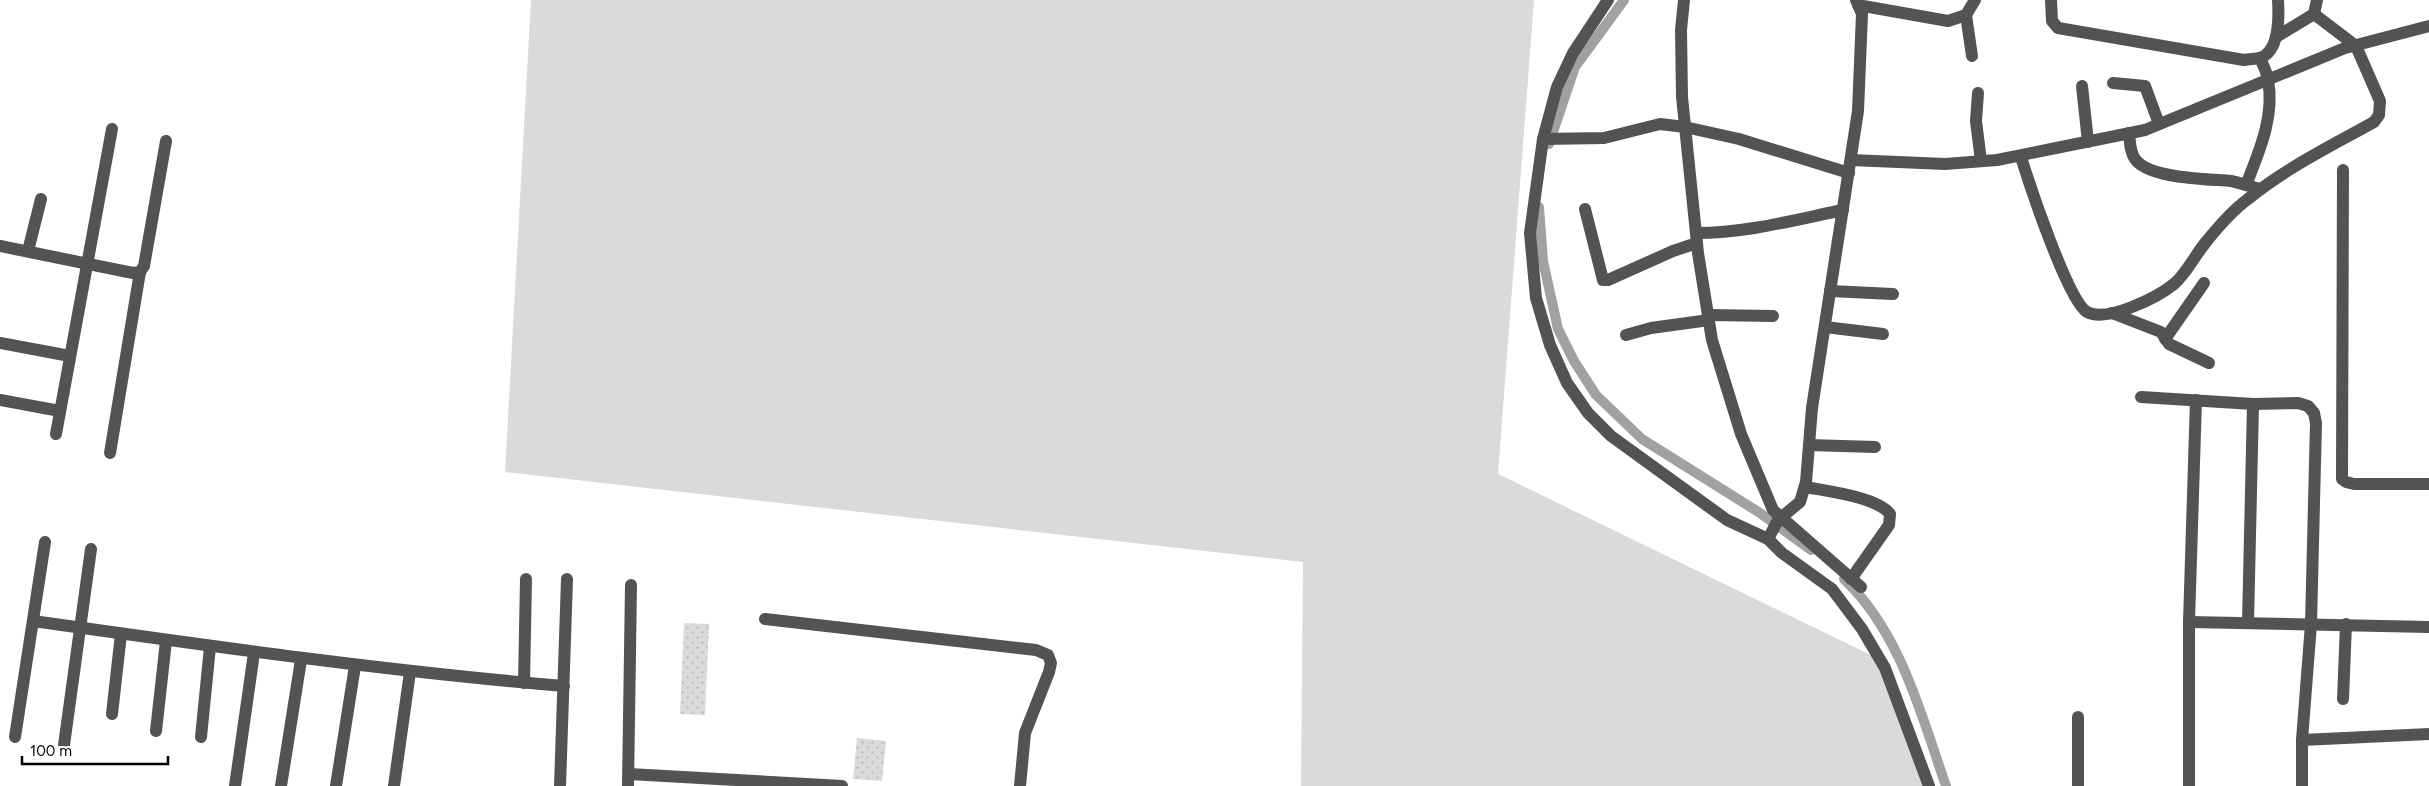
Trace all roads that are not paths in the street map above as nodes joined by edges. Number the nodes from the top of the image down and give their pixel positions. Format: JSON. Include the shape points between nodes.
{"nodes":[{"id":1,"x":1608,"y":0,"type":"edge"},
{"id":2,"x":1684,"y":0,"type":"edge"},
{"id":3,"x":1975,"y":0,"type":"edge"},
{"id":4,"x":2051,"y":0,"type":"edge"},
{"id":5,"x":2278,"y":0,"type":"edge"},
{"id":6,"x":2317,"y":0,"type":"edge"},
{"id":7,"x":1857,"y":3,"type":"edge"},
{"id":8,"x":2314,"y":14,"type":"junction"},
{"id":9,"x":1966,"y":15,"type":"junction"},
{"id":10,"x":2429,"y":26,"type":"edge"},
{"id":11,"x":2276,"y":37,"type":"junction"},
{"id":12,"x":2356,"y":46,"type":"junction"},
{"id":13,"x":1972,"y":56,"type":"dead end"},
{"id":14,"x":2260,"y":58,"type":"junction"},
{"id":15,"x":2268,"y":80,"type":"junction"},
{"id":16,"x":2113,"y":83,"type":"dead end"},
{"id":17,"x":2082,"y":86,"type":"dead end"},
{"id":18,"x":1978,"y":93,"type":"dead end"},
{"id":19,"x":2159,"y":124,"type":"junction"},
{"id":20,"x":1685,"y":127,"type":"junction"},
{"id":21,"x":112,"y":130,"type":"dead end"},
{"id":22,"x":2128,"y":133,"type":"junction"},
{"id":23,"x":1548,"y":139,"type":"junction"},
{"id":24,"x":166,"y":141,"type":"dead end"},
{"id":25,"x":2088,"y":142,"type":"junction"},
{"id":26,"x":2020,"y":157,"type":"junction"},
{"id":27,"x":1851,"y":160,"type":"junction"},
{"id":28,"x":1981,"y":161,"type":"junction"},
{"id":29,"x":2343,"y":170,"type":"dead end"},
{"id":30,"x":1849,"y":173,"type":"junction"},
{"id":31,"x":2246,"y":185,"type":"junction"},
{"id":32,"x":2261,"y":189,"type":"junction"},
{"id":33,"x":41,"y":199,"type":"dead end"},
{"id":34,"x":1585,"y":209,"type":"dead end"},
{"id":35,"x":1843,"y":210,"type":"junction"},
{"id":36,"x":1697,"y":238,"type":"junction"},
{"id":37,"x":0,"y":246,"type":"edge"},
{"id":38,"x":28,"y":252,"type":"junction"},
{"id":39,"x":87,"y":262,"type":"junction"},
{"id":40,"x":140,"y":272,"type":"junction"},
{"id":41,"x":2204,"y":283,"type":"dead end"},
{"id":42,"x":1830,"y":291,"type":"junction"},
{"id":43,"x":1893,"y":294,"type":"dead end"},
{"id":44,"x":2112,"y":313,"type":"junction"},
{"id":45,"x":1773,"y":316,"type":"dead end"},
{"id":46,"x":1709,"y":318,"type":"junction"},
{"id":47,"x":1825,"y":327,"type":"junction"},
{"id":48,"x":1883,"y":334,"type":"dead end"},
{"id":49,"x":1626,"y":335,"type":"dead end"},
{"id":50,"x":2165,"y":339,"type":"junction"},
{"id":51,"x":0,"y":344,"type":"edge"},
{"id":52,"x":70,"y":356,"type":"junction"},
{"id":53,"x":2209,"y":363,"type":"dead end"},
{"id":54,"x":2141,"y":397,"type":"dead end"},
{"id":55,"x":0,"y":400,"type":"edge"},
{"id":56,"x":2196,"y":400,"type":"junction"},
{"id":57,"x":2253,"y":404,"type":"junction"},
{"id":58,"x":60,"y":411,"type":"junction"},
{"id":59,"x":56,"y":434,"type":"dead end"},
{"id":60,"x":1809,"y":445,"type":"junction"},
{"id":61,"x":1875,"y":448,"type":"dead end"},
{"id":62,"x":110,"y":453,"type":"dead end"},
{"id":63,"x":2429,"y":484,"type":"edge"},
{"id":64,"x":1805,"y":487,"type":"junction"},
{"id":65,"x":1775,"y":526,"type":"junction"},
{"id":66,"x":46,"y":542,"type":"dead end"},
{"id":67,"x":92,"y":549,"type":"dead end"},
{"id":68,"x":526,"y":579,"type":"dead end"},
{"id":69,"x":567,"y":579,"type":"dead end"},
{"id":70,"x":631,"y":584,"type":"dead end"},
{"id":71,"x":765,"y":619,"type":"dead end"},
{"id":72,"x":33,"y":622,"type":"junction"},
{"id":73,"x":2189,"y":622,"type":"junction"},
{"id":74,"x":2248,"y":623,"type":"junction"},
{"id":75,"x":2311,"y":624,"type":"junction"},
{"id":76,"x":2346,"y":624,"type":"junction"},
{"id":77,"x":2429,"y":627,"type":"edge"},
{"id":78,"x":80,"y":628,"type":"junction"},
{"id":79,"x":121,"y":634,"type":"junction"},
{"id":80,"x":166,"y":640,"type":"junction"},
{"id":81,"x":210,"y":647,"type":"junction"},
{"id":82,"x":254,"y":653,"type":"junction"},
{"id":83,"x":301,"y":660,"type":"junction"},
{"id":84,"x":355,"y":666,"type":"junction"},
{"id":85,"x":410,"y":672,"type":"junction"},
{"id":86,"x":524,"y":683,"type":"junction"},
{"id":87,"x":564,"y":686,"type":"junction"},
{"id":88,"x":2343,"y":699,"type":"dead end"},
{"id":89,"x":112,"y":714,"type":"dead end"},
{"id":90,"x":2078,"y":717,"type":"dead end"},
{"id":91,"x":156,"y":731,"type":"dead end"},
{"id":92,"x":2429,"y":734,"type":"edge"},
{"id":93,"x":15,"y":737,"type":"dead end"},
{"id":94,"x":201,"y":737,"type":"dead end"},
{"id":95,"x":2302,"y":740,"type":"junction"},
{"id":96,"x":64,"y":745,"type":"dead end"},
{"id":97,"x":628,"y":780,"type":"edge"},
{"id":98,"x":235,"y":786,"type":"edge"},
{"id":99,"x":281,"y":786,"type":"edge"},
{"id":100,"x":336,"y":786,"type":"edge"},
{"id":101,"x":394,"y":786,"type":"edge"},
{"id":102,"x":560,"y":786,"type":"edge"},
{"id":103,"x":842,"y":786,"type":"edge"},
{"id":104,"x":1020,"y":786,"type":"edge"},
{"id":105,"x":1929,"y":786,"type":"edge"},
{"id":106,"x":2078,"y":786,"type":"edge"},
{"id":107,"x":2189,"y":786,"type":"edge"},
{"id":108,"x":2302,"y":786,"type":"edge"}],
"edges":[{"from":1,"to":23,"type":"street","via":[[1573,53],[1557,88]]},
{"from":2,"to":20,"type":"street","via":[[1681,30]]},
{"from":3,"to":9,"type":"street"},
{"from":4,"to":14,"type":"street","via":[[2052,22],[2058,28],[2244,60]]},
{"from":5,"to":11,"type":"street"},
{"from":6,"to":8,"type":"street"},
{"from":7,"to":9,"type":"street","via":[[1948,21]]},
{"from":7,"to":27,"type":"street","via":[[1862,14],[1860,80]]},
{"from":8,"to":11,"type":"street"},
{"from":8,"to":12,"type":"street"},
{"from":9,"to":13,"type":"street"},
{"from":10,"to":12,"type":"street"},
{"from":11,"to":14,"type":"street"},
{"from":12,"to":15,"type":"street"},
{"from":12,"to":32,"type":"street","via":[[2380,101],[2379,115],[2374,122]]},
{"from":14,"to":15,"type":"street"},
{"from":15,"to":19,"type":"street"},
{"from":15,"to":31,"type":"street","via":[[2265,130]]},
{"from":16,"to":19,"type":"street","via":[[2145,86]]},
{"from":17,"to":25,"type":"street"},
{"from":18,"to":28,"type":"street","via":[[1976,121]]},
{"from":19,"to":22,"type":"street"},
{"from":20,"to":23,"type":"street","via":[[1660,124],[1604,138]]},
{"from":20,"to":30,"type":"street","via":[[1739,139]]},
{"from":20,"to":36,"type":"street"},
{"from":21,"to":39,"type":"street"},
{"from":22,"to":25,"type":"street"},
{"from":22,"to":31,"type":"street","via":[[2132,152],[2142,165],[2181,178]]},
{"from":23,"to":65,"type":"street","via":[[1530,233],[1536,298],[1550,345],[1567,383],[1588,413],[1611,436],[1727,520]]},
{"from":24,"to":40,"type":"street","via":[[144,266]]},
{"from":25,"to":26,"type":"street"},
{"from":26,"to":28,"type":"street"},
{"from":26,"to":44,"type":"street","via":[[2039,213],[2081,306],[2093,314]]},
{"from":27,"to":28,"type":"street","via":[[1945,164]]},
{"from":27,"to":30,"type":"street"},
{"from":29,"to":63,"type":"street","via":[[2342,479],[2354,484]]},
{"from":30,"to":35,"type":"street"},
{"from":31,"to":32,"type":"street"},
{"from":32,"to":44,"type":"street","via":[[2247,199],[2206,242],[2173,284],[2148,300]]},
{"from":33,"to":38,"type":"street"},
{"from":34,"to":36,"type":"street","via":[[1603,280]]},
{"from":35,"to":36,"type":"street"},
{"from":35,"to":42,"type":"street"},
{"from":36,"to":46,"type":"street"},
{"from":37,"to":38,"type":"street"},
{"from":38,"to":39,"type":"street"},
{"from":39,"to":40,"type":"street"},
{"from":39,"to":52,"type":"street"},
{"from":40,"to":62,"type":"street"},
{"from":41,"to":50,"type":"street"},
{"from":42,"to":43,"type":"street"},
{"from":42,"to":47,"type":"street"},
{"from":44,"to":50,"type":"street","via":[[2161,332]]},
{"from":45,"to":46,"type":"street"},
{"from":46,"to":49,"type":"street"},
{"from":46,"to":65,"type":"street","via":[[1712,340],[1741,434],[1773,510]]},
{"from":47,"to":48,"type":"street"},
{"from":47,"to":60,"type":"street"},
{"from":50,"to":53,"type":"street"},
{"from":51,"to":52,"type":"street"},
{"from":52,"to":58,"type":"street"},
{"from":54,"to":56,"type":"street"},
{"from":55,"to":58,"type":"street"},
{"from":56,"to":57,"type":"street"},
{"from":56,"to":73,"type":"street"},
{"from":57,"to":74,"type":"street"},
{"from":57,"to":75,"type":"street","via":[[2298,403],[2308,406],[2314,413]]},
{"from":58,"to":59,"type":"street"},
{"from":60,"to":61,"type":"street"},
{"from":60,"to":64,"type":"street"},
{"from":64,"to":65,"type":"street","via":[[1800,502],[1787,511]]},
{"from":64,"to":65,"type":"street","via":[[1860,499],[1887,509],[1890,514],[1889,525],[1856,583]]},
{"from":65,"to":105,"type":"street","via":[[1782,553],[1832,589],[1862,629],[1885,668]]},
{"from":66,"to":72,"type":"street"},
{"from":67,"to":78,"type":"street"},
{"from":68,"to":86,"type":"street"},
{"from":69,"to":87,"type":"street"},
{"from":70,"to":97,"type":"street"},
{"from":71,"to":104,"type":"street","via":[[1036,650],[1048,655],[1051,663],[1049,672],[1025,733]]},
{"from":72,"to":78,"type":"street"},
{"from":72,"to":93,"type":"street"},
{"from":73,"to":74,"type":"street"},
{"from":73,"to":107,"type":"street"},
{"from":74,"to":75,"type":"street"},
{"from":75,"to":76,"type":"street"},
{"from":75,"to":95,"type":"street"},
{"from":76,"to":77,"type":"street"},
{"from":76,"to":88,"type":"street"},
{"from":78,"to":79,"type":"street"},
{"from":78,"to":96,"type":"street"},
{"from":79,"to":80,"type":"street"},
{"from":79,"to":89,"type":"street"},
{"from":80,"to":81,"type":"street"},
{"from":80,"to":91,"type":"street"},
{"from":81,"to":82,"type":"street"},
{"from":81,"to":94,"type":"street"},
{"from":82,"to":83,"type":"street"},
{"from":82,"to":98,"type":"street"},
{"from":83,"to":84,"type":"street"},
{"from":83,"to":99,"type":"street"},
{"from":84,"to":85,"type":"street"},
{"from":84,"to":100,"type":"street"},
{"from":85,"to":86,"type":"street"},
{"from":85,"to":101,"type":"street"},
{"from":86,"to":87,"type":"street"},
{"from":87,"to":102,"type":"street"},
{"from":90,"to":106,"type":"street"},
{"from":92,"to":95,"type":"street"},
{"from":95,"to":108,"type":"street"},
{"from":97,"to":103,"type":"street"}]}
